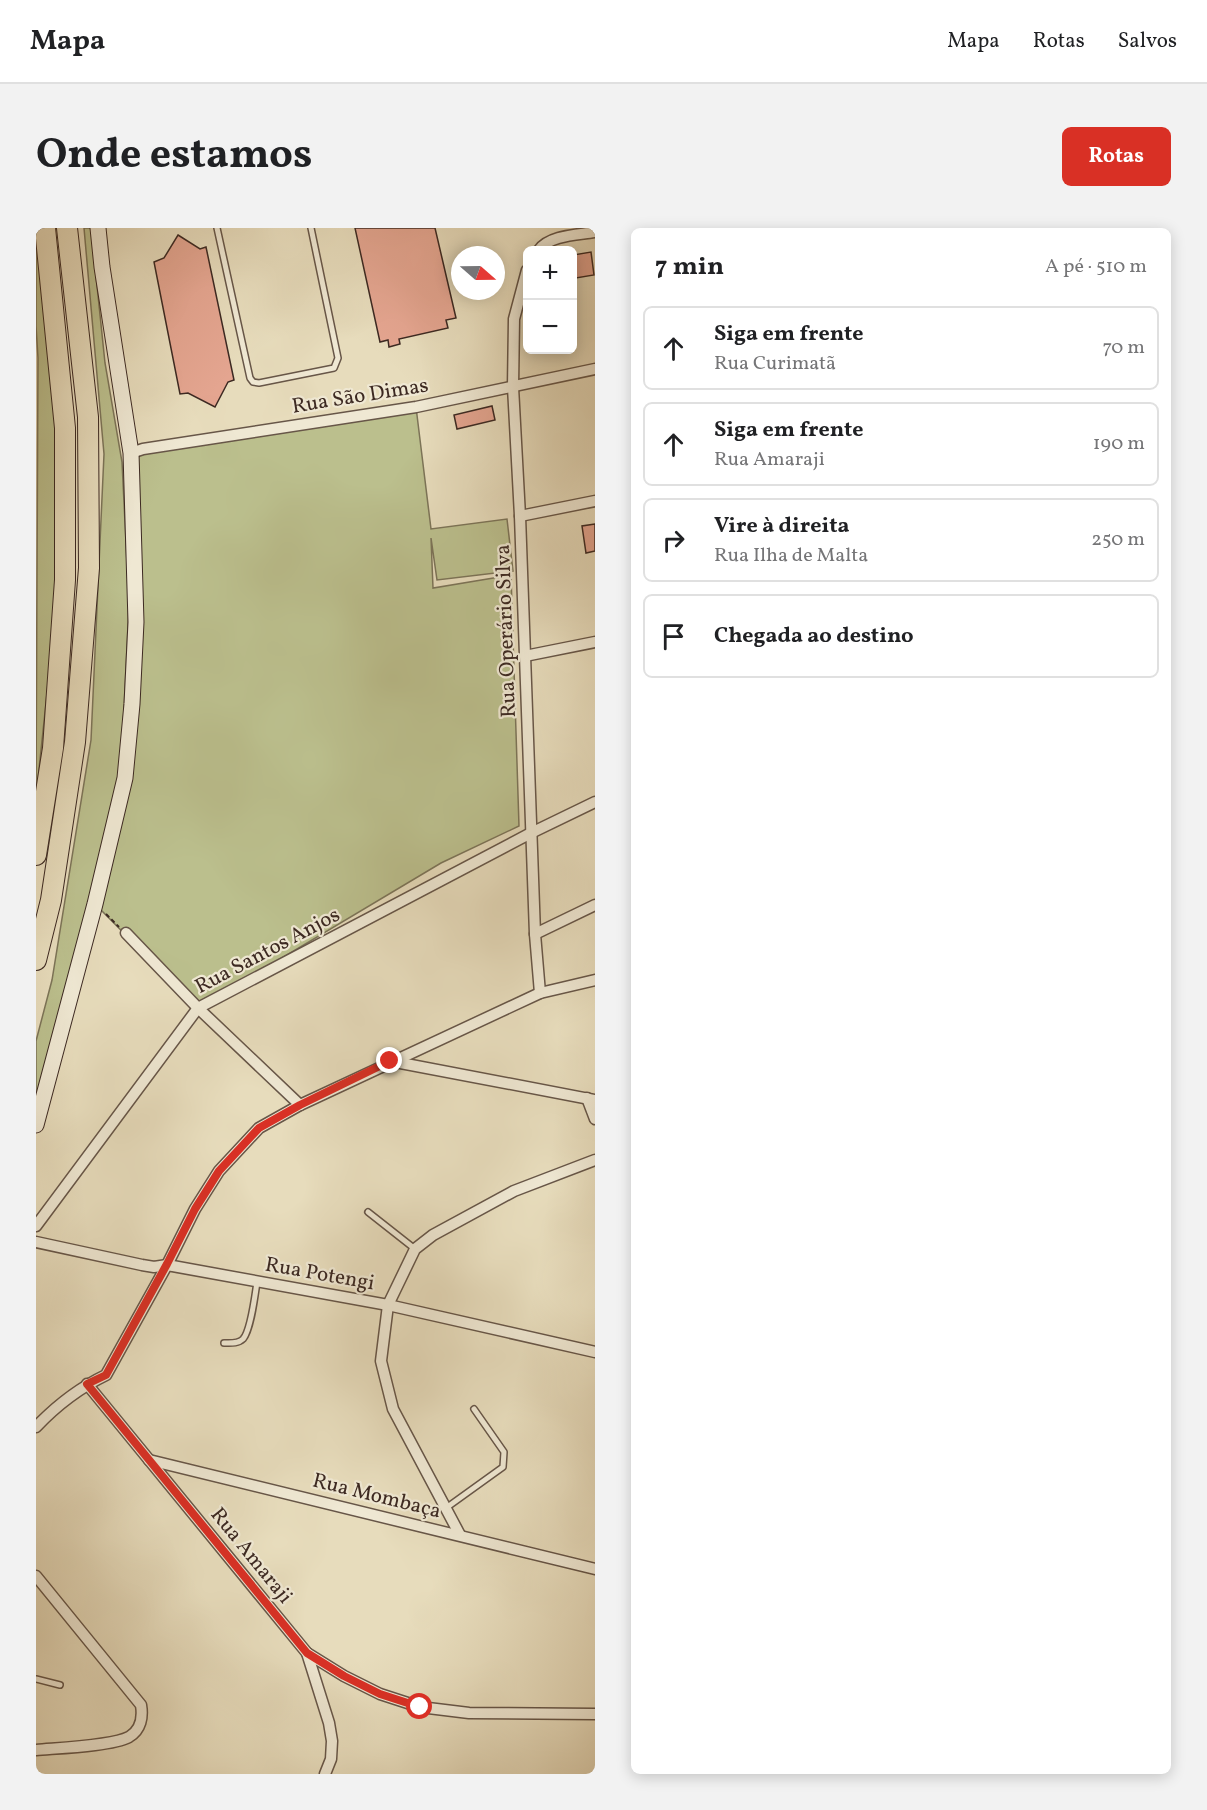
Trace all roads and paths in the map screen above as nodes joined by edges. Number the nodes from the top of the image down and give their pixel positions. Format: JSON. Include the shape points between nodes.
{"nodes":[{"id":1,"x":45,"y":228,"type":"edge"},
{"id":2,"x":67,"y":228,"type":"edge"},
{"id":3,"x":98,"y":228,"type":"edge"},
{"id":4,"x":217,"y":228,"type":"edge"},
{"id":5,"x":311,"y":228,"type":"edge"},
{"id":6,"x":595,"y":232,"type":"edge"},
{"id":7,"x":543,"y":246,"type":"edge"},
{"id":8,"x":523,"y":287,"type":"edge"},
{"id":9,"x":595,"y":369,"type":"edge"},
{"id":10,"x":513,"y":387,"type":"junction"},
{"id":11,"x":131,"y":453,"type":"junction"},
{"id":12,"x":595,"y":501,"type":"edge"},
{"id":13,"x":520,"y":516,"type":"junction"},
{"id":14,"x":595,"y":642,"type":"edge"},
{"id":15,"x":525,"y":657,"type":"junction"},
{"id":16,"x":595,"y":802,"type":"edge"},
{"id":17,"x":531,"y":833,"type":"junction"},
{"id":18,"x":36,"y":855,"type":"edge"},
{"id":19,"x":95,"y":904,"type":"junction"},
{"id":20,"x":595,"y":905,"type":"edge"},
{"id":21,"x":126,"y":933,"type":"joint"},
{"id":22,"x":535,"y":934,"type":"junction"},
{"id":23,"x":36,"y":960,"type":"edge"},
{"id":24,"x":595,"y":980,"type":"edge"},
{"id":25,"x":540,"y":993,"type":"junction"},
{"id":26,"x":198,"y":1008,"type":"junction"},
{"id":27,"x":390,"y":1061,"type":"junction"},
{"id":28,"x":591,"y":1099,"type":"edge"},
{"id":29,"x":300,"y":1105,"type":"junction"},
{"id":30,"x":595,"y":1119,"type":"edge"},
{"id":31,"x":36,"y":1125,"type":"edge"},
{"id":32,"x":595,"y":1159,"type":"edge"},
{"id":33,"x":368,"y":1212,"type":"dead end"},
{"id":34,"x":36,"y":1226,"type":"edge"},
{"id":35,"x":36,"y":1234,"type":"edge"},
{"id":36,"x":36,"y":1242,"type":"edge"},
{"id":37,"x":50,"y":1246,"type":"junction"},
{"id":38,"x":415,"y":1249,"type":"junction"},
{"id":39,"x":167,"y":1264,"type":"junction"},
{"id":40,"x":257,"y":1281,"type":"junction"},
{"id":41,"x":387,"y":1305,"type":"junction"},
{"id":42,"x":224,"y":1343,"type":"dead end"},
{"id":43,"x":595,"y":1352,"type":"edge"},
{"id":44,"x":87,"y":1384,"type":"junction"},
{"id":45,"x":474,"y":1409,"type":"dead end"},
{"id":46,"x":36,"y":1427,"type":"edge"},
{"id":47,"x":149,"y":1460,"type":"junction"},
{"id":48,"x":446,"y":1508,"type":"junction"},
{"id":49,"x":460,"y":1535,"type":"junction"},
{"id":50,"x":595,"y":1569,"type":"edge"},
{"id":51,"x":36,"y":1576,"type":"edge"},
{"id":52,"x":307,"y":1653,"type":"junction"},
{"id":53,"x":36,"y":1679,"type":"edge"},
{"id":54,"x":60,"y":1685,"type":"dead end"},
{"id":55,"x":595,"y":1714,"type":"edge"},
{"id":56,"x":36,"y":1750,"type":"edge"},
{"id":57,"x":326,"y":1774,"type":"edge"}],
"edges":[{"from":1,"to":18,"type":"highway","via":[[65,428],[65,580],[53,748]]},
{"from":2,"to":23,"type":"highway","via":[[88,417],[89,568],[75,742],[51,900]]},
{"from":3,"to":11,"type":"main road"},
{"from":4,"to":5,"type":"lane","via":[[250,378],[259,383],[334,368],[337,364]]},
{"from":6,"to":7,"type":"street"},
{"from":8,"to":10,"type":"street","name":"Rua Operário Silva","via":[[514,318]]},
{"from":9,"to":10,"type":"street","name":"Rua São Dimas"},
{"from":10,"to":11,"type":"street","name":"Rua São Dimas","via":[[417,407]]},
{"from":10,"to":13,"type":"street","name":"Rua Operário Silva"},
{"from":11,"to":19,"type":"main road","via":[[136,622],[132,704],[125,778]]},
{"from":12,"to":13,"type":"street"},
{"from":13,"to":15,"type":"street","name":"Rua Operário Silva"},
{"from":14,"to":15,"type":"street"},
{"from":15,"to":17,"type":"street","name":"Rua Operário Silva"},
{"from":16,"to":17,"type":"street","name":"Rua Santos Anjos"},
{"from":17,"to":22,"type":"street","name":"Rua Operário Silva"},
{"from":17,"to":26,"type":"street","name":"Rua Santos Anjos"},
{"from":19,"to":21,"type":"path"},
{"from":19,"to":31,"type":"main road"},
{"from":20,"to":22,"type":"street"},
{"from":21,"to":26,"type":"street"},
{"from":22,"to":25,"type":"street","name":"Rua Operário Silva"},
{"from":24,"to":25,"type":"street"},
{"from":25,"to":27,"type":"street"},
{"from":26,"to":29,"type":"street"},
{"from":26,"to":34,"type":"street","name":"Rua Santos Anjos"},
{"from":27,"to":28,"type":"street"},
{"from":27,"to":29,"type":"street"},
{"from":28,"to":30,"type":"street"},
{"from":29,"to":39,"type":"street","via":[[259,1128],[219,1171]]},
{"from":32,"to":38,"type":"street","via":[[513,1191]]},
{"from":33,"to":38,"type":"lane"},
{"from":35,"to":37,"type":"street"},
{"from":36,"to":37,"type":"street","name":"Rua Potengi"},
{"from":37,"to":39,"type":"street","name":"Rua Potengi","via":[[154,1267]]},
{"from":38,"to":41,"type":"street"},
{"from":39,"to":40,"type":"street","name":"Rua Potengi"},
{"from":39,"to":44,"type":"street","via":[[106,1375]]},
{"from":40,"to":41,"type":"street","name":"Rua Potengi"},
{"from":40,"to":42,"type":"lane","via":[[243,1338]]},
{"from":41,"to":43,"type":"street","name":"Rua Potengi"},
{"from":41,"to":48,"type":"street","via":[[381,1361],[393,1409]]},
{"from":44,"to":46,"type":"street"},
{"from":44,"to":47,"type":"street","name":"Rua Amaraji"},
{"from":45,"to":48,"type":"lane","via":[[504,1452],[503,1467]]},
{"from":47,"to":49,"type":"street","name":"Rua Mombaça"},
{"from":47,"to":52,"type":"street","name":"Rua Amaraji"},
{"from":48,"to":49,"type":"street"},
{"from":49,"to":50,"type":"street","name":"Rua Mombaça"},
{"from":51,"to":56,"type":"street","via":[[141,1705],[143,1715],[140,1726],[130,1737]]},
{"from":52,"to":55,"type":"street","via":[[380,1694],[420,1707],[469,1713]]},
{"from":52,"to":57,"type":"street","name":"Rua Amaraji","via":[[330,1732],[331,1759]]},
{"from":53,"to":54,"type":"lane"}]}
